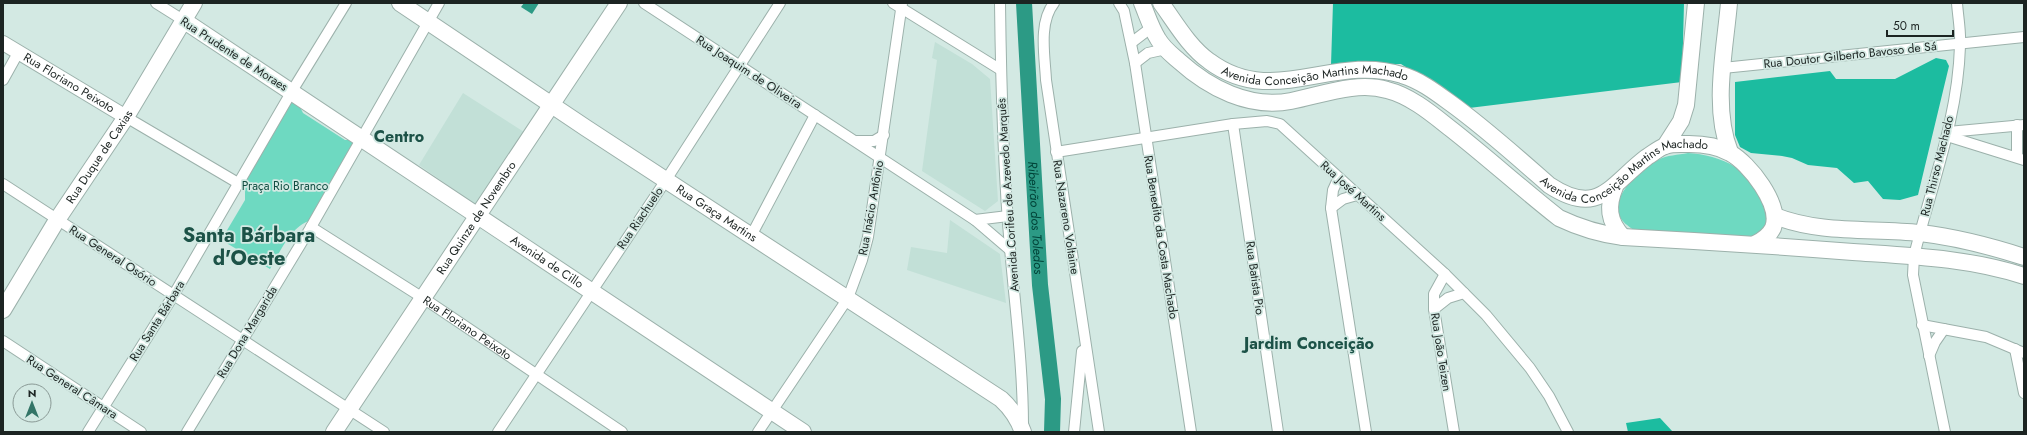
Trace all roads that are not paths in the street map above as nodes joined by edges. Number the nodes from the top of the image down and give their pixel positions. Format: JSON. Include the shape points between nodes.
{"nodes":[{"id":1,"x":156,"y":3,"type":"edge"},
{"id":2,"x":194,"y":3,"type":"edge"},
{"id":3,"x":346,"y":3,"type":"edge"},
{"id":4,"x":400,"y":3,"type":"edge"},
{"id":5,"x":439,"y":3,"type":"edge"},
{"id":6,"x":619,"y":3,"type":"edge"},
{"id":7,"x":644,"y":3,"type":"edge"},
{"id":8,"x":780,"y":3,"type":"edge"},
{"id":9,"x":1000,"y":3,"type":"edge"},
{"id":10,"x":1054,"y":3,"type":"edge"},
{"id":11,"x":1119,"y":3,"type":"edge"},
{"id":12,"x":1142,"y":3,"type":"edge"},
{"id":13,"x":1161,"y":3,"type":"edge"},
{"id":14,"x":1696,"y":3,"type":"edge"},
{"id":15,"x":1729,"y":3,"type":"edge"},
{"id":16,"x":1957,"y":3,"type":"edge"},
{"id":17,"x":899,"y":5,"type":"edge"},
{"id":18,"x":183,"y":20,"type":"junction"},
{"id":19,"x":428,"y":22,"type":"junction"},
{"id":20,"x":1152,"y":27,"type":"junction"},
{"id":21,"x":2024,"y":37,"type":"edge"},
{"id":22,"x":1187,"y":39,"type":"junction"},
{"id":23,"x":1131,"y":42,"type":"junction"},
{"id":24,"x":3,"y":43,"type":"edge"},
{"id":25,"x":1960,"y":44,"type":"junction"},
{"id":26,"x":1166,"y":49,"type":"junction"},
{"id":27,"x":18,"y":52,"type":"junction"},
{"id":28,"x":1135,"y":63,"type":"junction"},
{"id":29,"x":739,"y":65,"type":"junction"},
{"id":30,"x":1723,"y":68,"type":"junction"},
{"id":31,"x":1001,"y":70,"type":"junction"},
{"id":32,"x":3,"y":80,"type":"edge"},
{"id":33,"x":292,"y":91,"type":"junction"},
{"id":34,"x":552,"y":105,"type":"junction"},
{"id":35,"x":815,"y":115,"type":"junction"},
{"id":36,"x":126,"y":117,"type":"junction"},
{"id":37,"x":1233,"y":124,"type":"junction"},
{"id":38,"x":2020,"y":125,"type":"edge"},
{"id":39,"x":1947,"y":134,"type":"junction"},
{"id":40,"x":884,"y":135,"type":"junction"},
{"id":41,"x":362,"y":138,"type":"junction"},
{"id":42,"x":1146,"y":138,"type":"junction"},
{"id":43,"x":855,"y":141,"type":"junction"},
{"id":44,"x":1665,"y":146,"type":"junction"},
{"id":45,"x":1056,"y":152,"type":"junction"},
{"id":46,"x":1730,"y":152,"type":"junction"},
{"id":47,"x":880,"y":158,"type":"junction"},
{"id":48,"x":2020,"y":158,"type":"edge"},
{"id":49,"x":1338,"y":179,"type":"junction"},
{"id":50,"x":666,"y":180,"type":"junction"},
{"id":51,"x":238,"y":183,"type":"junction"},
{"id":52,"x":3,"y":184,"type":"edge"},
{"id":53,"x":1615,"y":187,"type":"junction"},
{"id":54,"x":1357,"y":195,"type":"junction"},
{"id":55,"x":1331,"y":208,"type":"junction"},
{"id":56,"x":479,"y":216,"type":"junction"},
{"id":57,"x":1008,"y":216,"type":"junction"},
{"id":58,"x":1775,"y":216,"type":"junction"},
{"id":59,"x":58,"y":220,"type":"junction"},
{"id":60,"x":975,"y":220,"type":"junction"},
{"id":61,"x":310,"y":227,"type":"junction"},
{"id":62,"x":1920,"y":233,"type":"junction"},
{"id":63,"x":751,"y":236,"type":"junction"},
{"id":64,"x":1623,"y":237,"type":"junction"},
{"id":65,"x":1755,"y":244,"type":"junction"},
{"id":66,"x":1010,"y":250,"type":"junction"},
{"id":67,"x":1914,"y":256,"type":"junction"},
{"id":68,"x":2024,"y":257,"type":"edge"},
{"id":69,"x":1445,"y":274,"type":"junction"},
{"id":70,"x":2024,"y":276,"type":"edge"},
{"id":71,"x":591,"y":292,"type":"junction"},
{"id":72,"x":1464,"y":293,"type":"junction"},
{"id":73,"x":174,"y":296,"type":"junction"},
{"id":74,"x":423,"y":298,"type":"junction"},
{"id":75,"x":848,"y":298,"type":"junction"},
{"id":76,"x":1434,"y":309,"type":"junction"},
{"id":77,"x":3,"y":310,"type":"edge"},
{"id":78,"x":1922,"y":325,"type":"junction"},
{"id":79,"x":1944,"y":329,"type":"junction"},
{"id":80,"x":1084,"y":333,"type":"junction"},
{"id":81,"x":242,"y":340,"type":"junction"},
{"id":82,"x":3,"y":341,"type":"edge"},
{"id":83,"x":2020,"y":351,"type":"edge"},
{"id":84,"x":1929,"y":356,"type":"junction"},
{"id":85,"x":537,"y":374,"type":"junction"},
{"id":86,"x":1023,"y":386,"type":"junction"},
{"id":87,"x":2023,"y":386,"type":"edge"},
{"id":88,"x":1000,"y":399,"type":"junction"},
{"id":89,"x":1078,"y":405,"type":"junction"},
{"id":90,"x":1095,"y":406,"type":"junction"},
{"id":91,"x":103,"y":408,"type":"junction"},
{"id":92,"x":349,"y":408,"type":"junction"},
{"id":93,"x":772,"y":411,"type":"junction"},
{"id":94,"x":88,"y":432,"type":"edge"},
{"id":95,"x":140,"y":432,"type":"edge"},
{"id":96,"x":187,"y":432,"type":"edge"},
{"id":97,"x":334,"y":432,"type":"edge"},
{"id":98,"x":384,"y":432,"type":"edge"},
{"id":99,"x":498,"y":432,"type":"edge"},
{"id":100,"x":622,"y":432,"type":"edge"},
{"id":101,"x":758,"y":432,"type":"edge"},
{"id":102,"x":803,"y":432,"type":"edge"},
{"id":103,"x":1023,"y":432,"type":"edge"},
{"id":104,"x":1074,"y":432,"type":"edge"},
{"id":105,"x":1099,"y":432,"type":"edge"},
{"id":106,"x":1191,"y":432,"type":"edge"},
{"id":107,"x":1278,"y":432,"type":"edge"},
{"id":108,"x":1366,"y":432,"type":"edge"},
{"id":109,"x":1454,"y":432,"type":"edge"},
{"id":110,"x":1568,"y":432,"type":"edge"},
{"id":111,"x":1945,"y":432,"type":"edge"}],
"edges":[{"from":1,"to":18,"type":"street","name":"Rua Prudente de Moraes"},
{"from":2,"to":18,"type":"main road","name":"Rua Duque de Caxias"},
{"from":3,"to":33,"type":"street","name":"Rua Santa Bárbara"},
{"from":4,"to":19,"type":"main road","name":"Rua Graça Martins"},
{"from":5,"to":19,"type":"street","name":"Rua Dona Margarida"},
{"from":6,"to":34,"type":"main road","name":"Rua Quinze de Novembro"},
{"from":7,"to":29,"type":"street","name":"Rua Joaquim de Oliveira"},
{"from":8,"to":29,"type":"street","name":"Rua Riachuelo"},
{"from":9,"to":31,"type":"street","name":"Avenida Corifeu de Azevedo Marquês"},
{"from":10,"to":45,"type":"street","name":"Rua Nazareno Voltaine","via":[[1047,17],[1044,39],[1046,80]]},
{"from":11,"to":23,"type":"street","via":[[1124,11]]},
{"from":12,"to":20,"type":"main road","name":"Avenida Conceição Martins Machado"},
{"from":13,"to":22,"type":"main road","name":"Avenida Conceição Martins Machado"},
{"from":14,"to":44,"type":"main road","via":[[1686,105],[1681,121]]},
{"from":15,"to":30,"type":"main road"},
{"from":16,"to":25,"type":"street","name":"Rua Thirso Machado"},
{"from":17,"to":31,"type":"street"},
{"from":17,"to":40,"type":"street","name":"Rua Inácio Antônio"},
{"from":18,"to":33,"type":"main road","name":"Rua Prudente de Moraes"},
{"from":18,"to":36,"type":"main road","name":"Rua Duque de Caxias"},
{"from":19,"to":34,"type":"main road","name":"Rua Graça Martins"},
{"from":19,"to":41,"type":"street","name":"Rua Dona Margarida"},
{"from":20,"to":22,"type":"main road","via":[[1170,26]]},
{"from":20,"to":23,"type":"street"},
{"from":20,"to":26,"type":"main road","name":"Avenida Conceição Martins Machado"},
{"from":21,"to":25,"type":"street","name":"Rua Doutor Gilberto Bavoso de Sá"},
{"from":22,"to":53,"type":"main road","name":"Avenida Conceição Martins Machado","via":[[1204,57],[1223,70],[1256,81],[1288,81],[1363,68],[1403,75],[1432,89],[1563,194],[1577,199],[1592,199]]},
{"from":23,"to":28,"type":"street","name":"Rua Benedito da Costa Machado"},
{"from":24,"to":27,"type":"main road","name":"Rua Floriano Peixoto"},
{"from":25,"to":30,"type":"street","name":"Rua Doutor Gilberto Bavoso de Sá"},
{"from":25,"to":39,"type":"street","name":"Rua Thirso Machado","via":[[1958,75]]},
{"from":26,"to":28,"type":"street","via":[[1148,53]]},
{"from":26,"to":64,"type":"main road","name":"Avenida Conceição Martins Machado","via":[[1206,82],[1238,97],[1260,102],[1290,101],[1351,88],[1386,89],[1400,94],[1428,111],[1559,218],[1582,229]]},
{"from":27,"to":32,"type":"street"},
{"from":27,"to":36,"type":"main road","name":"Rua Floriano Peixoto"},
{"from":28,"to":42,"type":"street","name":"Rua Benedito da Costa Machado"},
{"from":29,"to":35,"type":"street","name":"Rua Joaquim de Oliveira"},
{"from":29,"to":50,"type":"street","name":"Rua Riachuelo"},
{"from":30,"to":46,"type":"main road","via":[[1722,123]]},
{"from":31,"to":57,"type":"street","name":"Avenida Corifeu de Azevedo Marquês"},
{"from":33,"to":41,"type":"main road","name":"Avenida de Cillo"},
{"from":33,"to":51,"type":"street","name":"Rua Santa Bárbara"},
{"from":34,"to":50,"type":"main road","name":"Rua Graça Martins"},
{"from":34,"to":56,"type":"main road","name":"Rua Quinze de Novembro"},
{"from":35,"to":43,"type":"street","name":"Rua Joaquim de Oliveira"},
{"from":35,"to":63,"type":"street"},
{"from":36,"to":51,"type":"street","name":"Rua Floriano Peixoto"},
{"from":36,"to":59,"type":"main road","name":"Rua Duque de Caxias"},
{"from":37,"to":42,"type":"street","name":"Rua José Martins"},
{"from":37,"to":49,"type":"street","name":"Rua José Martins","via":[[1267,121],[1280,124]]},
{"from":37,"to":107,"type":"street","name":"Rua Batista Pio"},
{"from":38,"to":39,"type":"street"},
{"from":38,"to":48,"type":"street"},
{"from":39,"to":48,"type":"street"},
{"from":39,"to":62,"type":"street","name":"Rua Thirso Machado"},
{"from":40,"to":43,"type":"street","via":[[874,141]]},
{"from":40,"to":47,"type":"street","name":"Rua Inácio Antônio"},
{"from":41,"to":56,"type":"main road","name":"Avenida de Cillo"},
{"from":41,"to":61,"type":"street","name":"Rua Dona Margarida"},
{"from":42,"to":45,"type":"street","name":"Rua José Martins"},
{"from":42,"to":106,"type":"street","name":"Rua Benedito da Costa Machado"},
{"from":43,"to":47,"type":"street","name":"Rua Joaquim de Oliveira"},
{"from":44,"to":46,"type":"main road","name":"Avenida Conceição Martins Machado","via":[[1705,145]]},
{"from":44,"to":53,"type":"main road","name":"Avenida Conceição Martins Machado","via":[[1638,164]]},
{"from":45,"to":80,"type":"street","name":"Rua Nazareno Voltaine"},
{"from":46,"to":58,"type":"main road","name":"Avenida Conceição Martins Machado","via":[[1757,178]]},
{"from":47,"to":60,"type":"street","name":"Rua Joaquim de Oliveira"},
{"from":47,"to":75,"type":"street","name":"Rua Inácio Antônio","via":[[868,238]]},
{"from":49,"to":54,"type":"street","name":"Rua José Martins"},
{"from":49,"to":55,"type":"street","via":[[1333,190]]},
{"from":50,"to":63,"type":"main road","name":"Rua Graça Martins"},
{"from":50,"to":71,"type":"street","name":"Rua Riachuelo"},
{"from":51,"to":73,"type":"street","name":"Rua Santa Bárbara"},
{"from":52,"to":59,"type":"street","name":"Rua General Osório"},
{"from":53,"to":64,"type":"main road","via":[[1609,212],[1616,230]]},
{"from":54,"to":55,"type":"street","via":[[1343,199]]},
{"from":54,"to":69,"type":"street","name":"Rua José Martins"},
{"from":55,"to":108,"type":"street"},
{"from":56,"to":71,"type":"main road","name":"Avenida de Cillo"},
{"from":56,"to":74,"type":"main road","name":"Rua Quinze de Novembro"},
{"from":57,"to":60,"type":"street"},
{"from":57,"to":66,"type":"street","name":"Avenida Corifeu de Azevedo Marquês"},
{"from":58,"to":62,"type":"main road","via":[[1804,226]]},
{"from":58,"to":65,"type":"main road","via":[[1770,233]]},
{"from":59,"to":73,"type":"street","name":"Rua General Osório"},
{"from":59,"to":77,"type":"main road","name":"Rua Duque de Caxias"},
{"from":60,"to":66,"type":"street","name":"Rua Joaquim de Oliveira"},
{"from":61,"to":74,"type":"street","name":"Rua Floriano Peixoto"},
{"from":61,"to":81,"type":"street","name":"Rua Dona Margarida"},
{"from":62,"to":67,"type":"street","name":"Rua Thirso Machado"},
{"from":62,"to":68,"type":"main road","via":[[1965,240]]},
{"from":63,"to":75,"type":"main road","name":"Rua Graça Martins"},
{"from":64,"to":65,"type":"main road","name":"Avenida Conceição Martins Machado"},
{"from":65,"to":67,"type":"main road","name":"Avenida Conceição Martins Machado"},
{"from":66,"to":86,"type":"street","name":"Avenida Corifeu de Azevedo Marquês"},
{"from":67,"to":70,"type":"main road","name":"Avenida Conceição Martins Machado","via":[[1959,261]]},
{"from":67,"to":78,"type":"street","name":"Rua Thirso Machado","via":[[1913,275]]},
{"from":69,"to":72,"type":"street","name":"Rua José Martins"},
{"from":69,"to":76,"type":"street","name":"Rua João Teizen","via":[[1434,294]]},
{"from":71,"to":85,"type":"street","name":"Rua Riachuelo"},
{"from":71,"to":93,"type":"main road","name":"Avenida de Cillo"},
{"from":72,"to":76,"type":"street","via":[[1448,298]]},
{"from":72,"to":110,"type":"street","name":"Rua José Martins","via":[[1530,368]]},
{"from":73,"to":81,"type":"street","name":"Rua General Osório"},
{"from":73,"to":91,"type":"street","name":"Rua Santa Bárbara"},
{"from":74,"to":85,"type":"street","name":"Rua Floriano Peixoto"},
{"from":74,"to":92,"type":"main road","name":"Rua Quinze de Novembro"},
{"from":75,"to":88,"type":"main road","name":"Rua Graça Martins"},
{"from":75,"to":93,"type":"street","name":"Rua Inácio Antônio"},
{"from":76,"to":109,"type":"street","name":"Rua João Teizen"},
{"from":78,"to":79,"type":"street"},
{"from":78,"to":84,"type":"street","name":"Rua Thirso Machado"},
{"from":79,"to":83,"type":"street","via":[[1986,337]]},
{"from":79,"to":84,"type":"street"},
{"from":80,"to":89,"type":"street"},
{"from":80,"to":90,"type":"street","name":"Rua Nazareno Voltaine"},
{"from":81,"to":92,"type":"street","name":"Rua General Osório"},
{"from":81,"to":96,"type":"street","name":"Rua Dona Margarida"},
{"from":82,"to":91,"type":"street","name":"Rua General Câmara"},
{"from":83,"to":87,"type":"street"},
{"from":84,"to":111,"type":"street","name":"Rua Thirso Machado"},
{"from":85,"to":99,"type":"street","name":"Rua Riachuelo"},
{"from":85,"to":100,"type":"street","name":"Rua Floriano Peixoto"},
{"from":86,"to":88,"type":"street","via":[[1016,398]]},
{"from":86,"to":103,"type":"street","name":"Avenida Corifeu de Azevedo Marquês"},
{"from":88,"to":103,"type":"main road","name":"Rua Graça Martins","via":[[1012,410]]},
{"from":89,"to":90,"type":"street"},
{"from":89,"to":104,"type":"street"},
{"from":90,"to":105,"type":"street","name":"Rua Nazareno Voltaine"},
{"from":91,"to":94,"type":"street","name":"Rua Santa Bárbara"},
{"from":91,"to":95,"type":"street","name":"Rua General Câmara"},
{"from":92,"to":97,"type":"main road","name":"Rua Quinze de Novembro"},
{"from":92,"to":98,"type":"street","name":"Rua General Osório"},
{"from":93,"to":101,"type":"street","name":"Rua Inácio Antônio"},
{"from":93,"to":102,"type":"main road","name":"Avenida de Cillo"}]}
